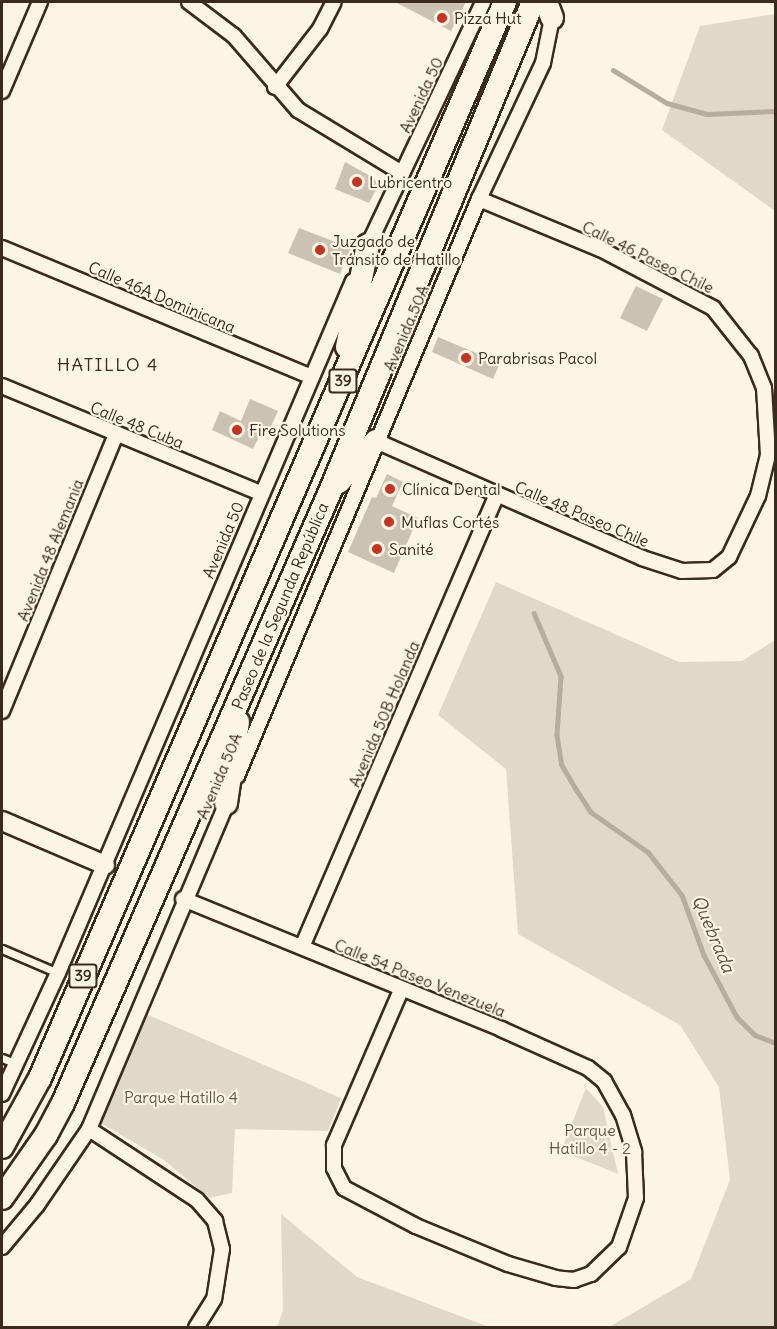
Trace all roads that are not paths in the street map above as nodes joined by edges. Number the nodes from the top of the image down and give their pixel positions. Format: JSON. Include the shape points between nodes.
{"nodes":[{"id":1,"x":40,"y":2,"type":"edge"},
{"id":2,"x":189,"y":2,"type":"edge"},
{"id":3,"x":334,"y":2,"type":"edge"},
{"id":4,"x":483,"y":2,"type":"edge"},
{"id":5,"x":505,"y":2,"type":"edge"},
{"id":6,"x":533,"y":2,"type":"edge"},
{"id":7,"x":551,"y":7,"type":"edge"},
{"id":8,"x":275,"y":87,"type":"junction"},
{"id":9,"x":2,"y":91,"type":"edge"},
{"id":10,"x":402,"y":173,"type":"junction"},
{"id":11,"x":479,"y":199,"type":"junction"},
{"id":12,"x":368,"y":245,"type":"junction"},
{"id":13,"x":2,"y":248,"type":"edge"},
{"id":14,"x":310,"y":376,"type":"junction"},
{"id":15,"x":2,"y":386,"type":"edge"},
{"id":16,"x":336,"y":396,"type":"junction"},
{"id":17,"x":116,"y":434,"type":"junction"},
{"id":18,"x":376,"y":441,"type":"junction"},
{"id":19,"x":260,"y":493,"type":"junction"},
{"id":20,"x":328,"y":494,"type":"junction"},
{"id":21,"x":497,"y":495,"type":"junction"},
{"id":22,"x":713,"y":570,"type":"joint"},
{"id":23,"x":241,"y":696,"type":"junction"},
{"id":24,"x":2,"y":711,"type":"edge"},
{"id":25,"x":226,"y":803,"type":"junction"},
{"id":26,"x":2,"y":821,"type":"edge"},
{"id":27,"x":105,"y":865,"type":"junction"},
{"id":28,"x":183,"y":899,"type":"junction"},
{"id":29,"x":302,"y":947,"type":"junction"},
{"id":30,"x":2,"y":949,"type":"edge"},
{"id":31,"x":58,"y":973,"type":"junction"},
{"id":32,"x":401,"y":990,"type":"junction"},
{"id":33,"x":2,"y":1058,"type":"edge"},
{"id":34,"x":17,"y":1064,"type":"junction"},
{"id":35,"x":2,"y":1094,"type":"edge"},
{"id":36,"x":89,"y":1129,"type":"junction"},
{"id":37,"x":2,"y":1147,"type":"edge"},
{"id":38,"x":2,"y":1198,"type":"edge"},
{"id":39,"x":2,"y":1247,"type":"edge"},
{"id":40,"x":196,"y":1328,"type":"edge"}],
"edges":[{"from":1,"to":9,"type":"street"},
{"from":2,"to":8,"type":"street","via":[[234,36]]},
{"from":3,"to":8,"type":"street","via":[[320,29]]},
{"from":4,"to":10,"type":"street","name":"Avenida 50"},
{"from":5,"to":16,"type":"highway","name":"Paseo de la Segunda República","number":"39"},
{"from":6,"to":20,"type":"highway","name":"Paseo de la Segunda República","number":"39"},
{"from":7,"to":11,"type":"street","name":"Avenida 50A","via":[[543,63]]},
{"from":8,"to":10,"type":"street","via":[[298,110]]},
{"from":10,"to":12,"type":"street","name":"Avenida 50"},
{"from":11,"to":18,"type":"street","name":"Avenida 50A"},
{"from":11,"to":22,"type":"street","name":"Calle 46 Paseo Chile","via":[[600,249],[713,308],[752,356],[764,388],[768,455],[758,496],[729,557]]},
{"from":12,"to":14,"type":"street","name":"Avenida 50"},
{"from":12,"to":16,"type":"highway"},
{"from":13,"to":14,"type":"street","name":"Calle 46A Dominicana"},
{"from":14,"to":19,"type":"street","name":"Avenida 50"},
{"from":15,"to":17,"type":"street","name":"Calle 48 Cuba"},
{"from":16,"to":37,"type":"highway","name":"Paseo de la Segunda República","number":"39","via":[[40,1078]]},
{"from":17,"to":19,"type":"street","name":"Calle 48 Cuba"},
{"from":17,"to":24,"type":"street","name":"Avenida 48 Alemania"},
{"from":18,"to":20,"type":"highway"},
{"from":18,"to":21,"type":"street","name":"Calle 48 Paseo Chile"},
{"from":18,"to":25,"type":"street","name":"Avenida 50A"},
{"from":19,"to":27,"type":"street","name":"Avenida 50"},
{"from":20,"to":23,"type":"highway","name":"Paseo de la Segunda República","number":"39"},
{"from":21,"to":22,"type":"street","name":"Calle 48 Paseo Chile","via":[[663,566],[699,573]]},
{"from":21,"to":29,"type":"street","name":"Avenida 50B Holanda"},
{"from":23,"to":25,"type":"highway"},
{"from":23,"to":38,"type":"highway","name":"Paseo de la Segunda República","number":"39","via":[[63,1103]]},
{"from":25,"to":28,"type":"street","name":"Avenida 50A"},
{"from":26,"to":27,"type":"main road"},
{"from":27,"to":31,"type":"street","name":"Avenida 50"},
{"from":28,"to":29,"type":"street","name":"Calle 54 Paseo Venezuela"},
{"from":28,"to":36,"type":"street","name":"Avenida 50A"},
{"from":29,"to":32,"type":"street","name":"Calle 54 Paseo Venezuela"},
{"from":30,"to":31,"type":"lane"},
{"from":31,"to":34,"type":"street","name":"Avenida 50"},
{"from":32,"to":32,"type":"street","name":"Calle 54 Paseo Venezuela","via":[[588,1068],[604,1081],[623,1115],[634,1152],[636,1198],[619,1247],[591,1274],[574,1280],[556,1278],[508,1264],[416,1226],[344,1188],[334,1168],[334,1146]]},
{"from":33,"to":34,"type":"lane"},
{"from":34,"to":35,"type":"street","name":"Avenida 50"},
{"from":36,"to":39,"type":"street","name":"Avenida 50A","via":[[37,1205]]},
{"from":36,"to":40,"type":"street","via":[[197,1200],[215,1221],[222,1249],[218,1281],[214,1299]]}]}
